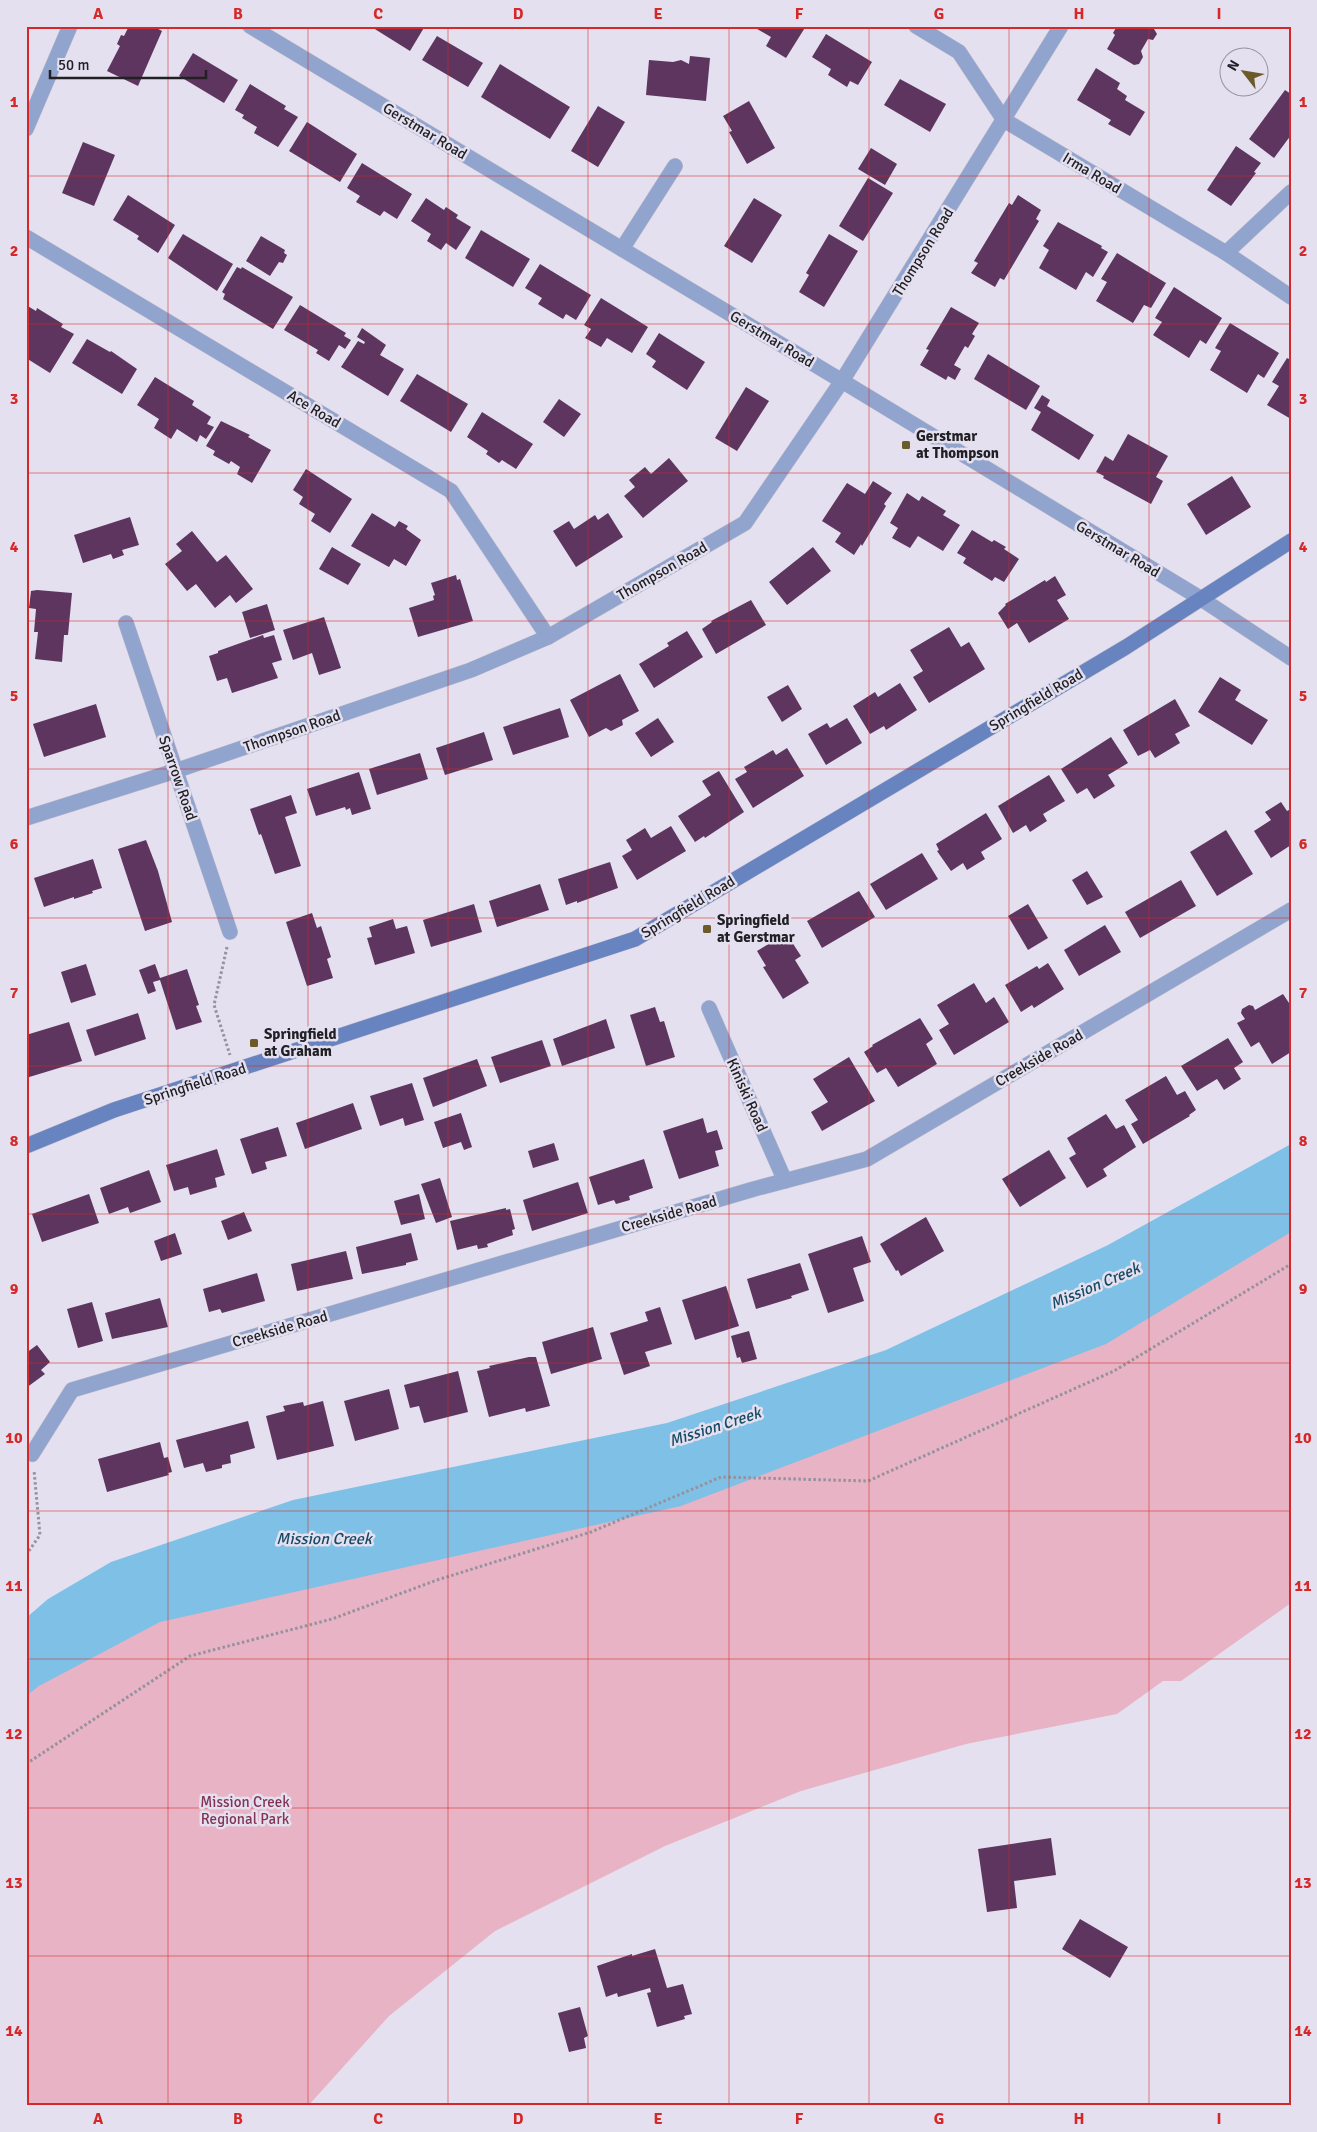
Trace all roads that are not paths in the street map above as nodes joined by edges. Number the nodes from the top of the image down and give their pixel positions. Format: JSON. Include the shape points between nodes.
{"nodes":[{"id":1,"x":70,"y":26,"type":"edge"},
{"id":2,"x":250,"y":26,"type":"edge"},
{"id":3,"x":916,"y":26,"type":"edge"},
{"id":4,"x":1061,"y":26,"type":"edge"},
{"id":5,"x":1004,"y":120,"type":"junction"},
{"id":6,"x":26,"y":129,"type":"edge"},
{"id":7,"x":675,"y":166,"type":"dead end"},
{"id":8,"x":1291,"y":192,"type":"edge"},
{"id":9,"x":26,"y":237,"type":"edge"},
{"id":10,"x":622,"y":249,"type":"junction"},
{"id":11,"x":1226,"y":253,"type":"junction"},
{"id":12,"x":1291,"y":297,"type":"edge"},
{"id":13,"x":842,"y":381,"type":"junction"},
{"id":14,"x":1291,"y":541,"type":"edge"},
{"id":15,"x":1200,"y":598,"type":"junction"},
{"id":16,"x":126,"y":623,"type":"dead end"},
{"id":17,"x":548,"y":637,"type":"junction"},
{"id":18,"x":1291,"y":658,"type":"edge"},
{"id":19,"x":175,"y":771,"type":"junction"},
{"id":20,"x":26,"y":818,"type":"edge"},
{"id":21,"x":1291,"y":910,"type":"edge"},
{"id":22,"x":230,"y":932,"type":"road end"},
{"id":23,"x":709,"y":1008,"type":"dead end"},
{"id":24,"x":26,"y":1146,"type":"edge"},
{"id":25,"x":785,"y":1181,"type":"junction"},
{"id":26,"x":29,"y":1453,"type":"edge"}],
"edges":[{"from":1,"to":6,"type":"street"},
{"from":2,"to":10,"type":"street","name":"Gerstmar Road"},
{"from":3,"to":5,"type":"street","name":"Irma Road","via":[[959,52]]},
{"from":4,"to":5,"type":"street","name":"Thompson Road"},
{"from":5,"to":11,"type":"street","name":"Irma Road"},
{"from":5,"to":13,"type":"street","name":"Thompson Road"},
{"from":7,"to":10,"type":"street"},
{"from":8,"to":11,"type":"street"},
{"from":9,"to":17,"type":"street","name":"Ace Road","via":[[451,491]]},
{"from":10,"to":13,"type":"street","name":"Gerstmar Road"},
{"from":11,"to":12,"type":"street","name":"Irma Road"},
{"from":13,"to":15,"type":"street","name":"Gerstmar Road"},
{"from":13,"to":17,"type":"street","name":"Thompson Road","via":[[745,524]]},
{"from":14,"to":15,"type":"main road","name":"Springfield Road"},
{"from":15,"to":18,"type":"street","name":"Gerstmar Road"},
{"from":15,"to":24,"type":"main road","name":"Springfield Road","via":[[1126,647],[635,939],[114,1110]]},
{"from":16,"to":19,"type":"street","name":"Sparrow Road"},
{"from":17,"to":19,"type":"street","name":"Thompson Road","via":[[472,670]]},
{"from":19,"to":20,"type":"street","name":"Thompson Road"},
{"from":19,"to":22,"type":"street","name":"Sparrow Road"},
{"from":21,"to":25,"type":"street","name":"Creekside Road","via":[[867,1159]]},
{"from":23,"to":25,"type":"street","name":"Kiniski Road"},
{"from":25,"to":26,"type":"street","name":"Creekside Road","via":[[72,1390]]}]}
